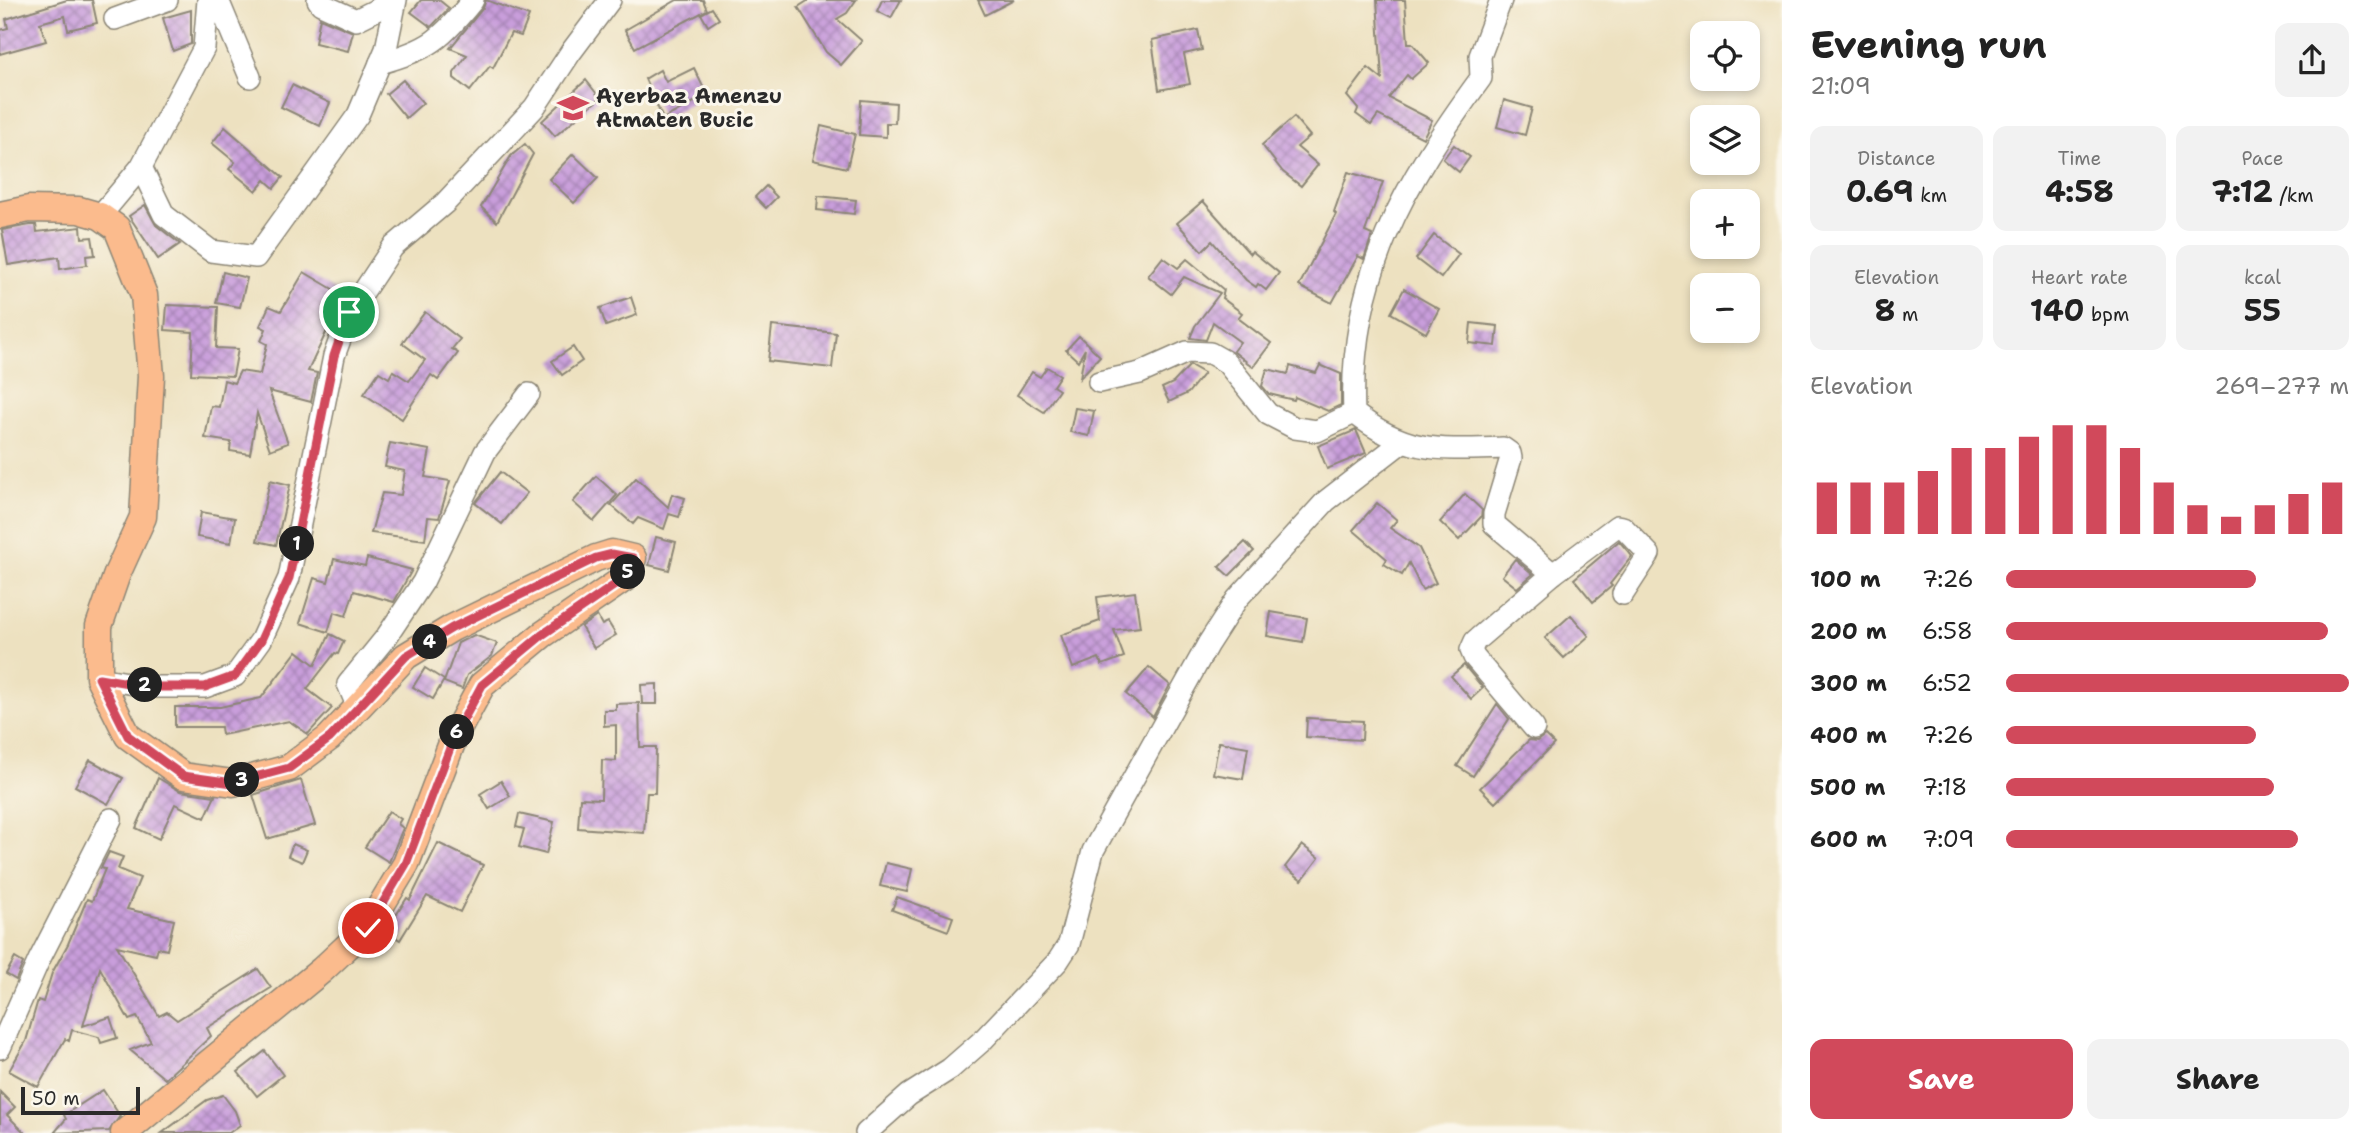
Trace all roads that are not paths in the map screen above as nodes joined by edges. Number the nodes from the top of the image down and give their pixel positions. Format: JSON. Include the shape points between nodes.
{"nodes":[{"id":1,"x":167,"y":0,"type":"edge"},
{"id":2,"x":208,"y":0,"type":"edge"},
{"id":3,"x":218,"y":0,"type":"edge"},
{"id":4,"x":318,"y":0,"type":"edge"},
{"id":5,"x":385,"y":0,"type":"edge"},
{"id":6,"x":396,"y":0,"type":"edge"},
{"id":7,"x":473,"y":0,"type":"edge"},
{"id":8,"x":610,"y":0,"type":"edge"},
{"id":9,"x":1501,"y":0,"type":"edge"},
{"id":10,"x":115,"y":19,"type":"dead end"},
{"id":11,"x":380,"y":63,"type":"junction"},
{"id":12,"x":250,"y":77,"type":"dead end"},
{"id":13,"x":141,"y":167,"type":"junction"},
{"id":14,"x":0,"y":215,"type":"edge"},
{"id":15,"x":100,"y":216,"type":"junction"},
{"id":16,"x":1099,"y":382,"type":"dead end"},
{"id":17,"x":529,"y":394,"type":"dead end"},
{"id":18,"x":1354,"y":413,"type":"junction"},
{"id":19,"x":1402,"y":442,"type":"junction"},
{"id":20,"x":1553,"y":573,"type":"junction"},
{"id":21,"x":1623,"y":594,"type":"dead end"},
{"id":22,"x":99,"y":678,"type":"junction"},
{"id":23,"x":358,"y":708,"type":"junction"},
{"id":24,"x":1534,"y":728,"type":"dead end"},
{"id":25,"x":111,"y":819,"type":"dead end"},
{"id":26,"x":0,"y":1048,"type":"edge"},
{"id":27,"x":124,"y":1133,"type":"edge"},
{"id":28,"x":866,"y":1133,"type":"edge"}],
"edges":[{"from":1,"to":10,"type":"street"},
{"from":2,"to":13,"type":"street","via":[[204,48]]},
{"from":3,"to":12,"type":"street"},
{"from":4,"to":5,"type":"street","via":[[356,20]]},
{"from":6,"to":11,"type":"street"},
{"from":7,"to":11,"type":"street","via":[[438,41]]},
{"from":8,"to":22,"type":"street","via":[[534,108],[445,203],[393,247],[349,312],[334,356],[289,578],[261,640],[235,676],[205,687],[152,687]]},
{"from":9,"to":18,"type":"street","via":[[1480,57],[1481,78],[1437,136],[1407,190],[1366,286],[1354,341]]},
{"from":11,"to":13,"type":"street","via":[[358,116],[256,257],[211,251],[164,215]]},
{"from":13,"to":15,"type":"street"},
{"from":14,"to":15,"type":"main road","via":[[29,209],[79,210]]},
{"from":15,"to":22,"type":"main road","via":[[117,228],[144,295],[151,376],[143,517],[99,626]]},
{"from":16,"to":18,"type":"street","via":[[1140,373],[1187,352],[1210,353],[1226,362],[1268,414],[1295,428],[1317,431]]},
{"from":17,"to":23,"type":"street","via":[[485,452],[423,582],[348,684]]},
{"from":18,"to":19,"type":"street"},
{"from":19,"to":20,"type":"street","via":[[1442,451],[1503,448],[1510,453],[1494,524]]},
{"from":19,"to":28,"type":"street","via":[[1326,500],[1237,599],[1093,851],[1073,932],[1058,961],[982,1041]]},
{"from":20,"to":21,"type":"street","via":[[1610,528],[1623,527],[1649,554]]},
{"from":20,"to":24,"type":"street","via":[[1475,641],[1471,650]]},
{"from":22,"to":23,"type":"main road","via":[[128,736],[183,776],[233,783],[289,768],[330,738]]},
{"from":23,"to":27,"type":"main road","via":[[406,656],[452,628],[596,558],[612,554],[633,558],[625,578],[542,635],[482,685],[455,735],[406,864],[368,928]]},
{"from":25,"to":26,"type":"street"}]}
